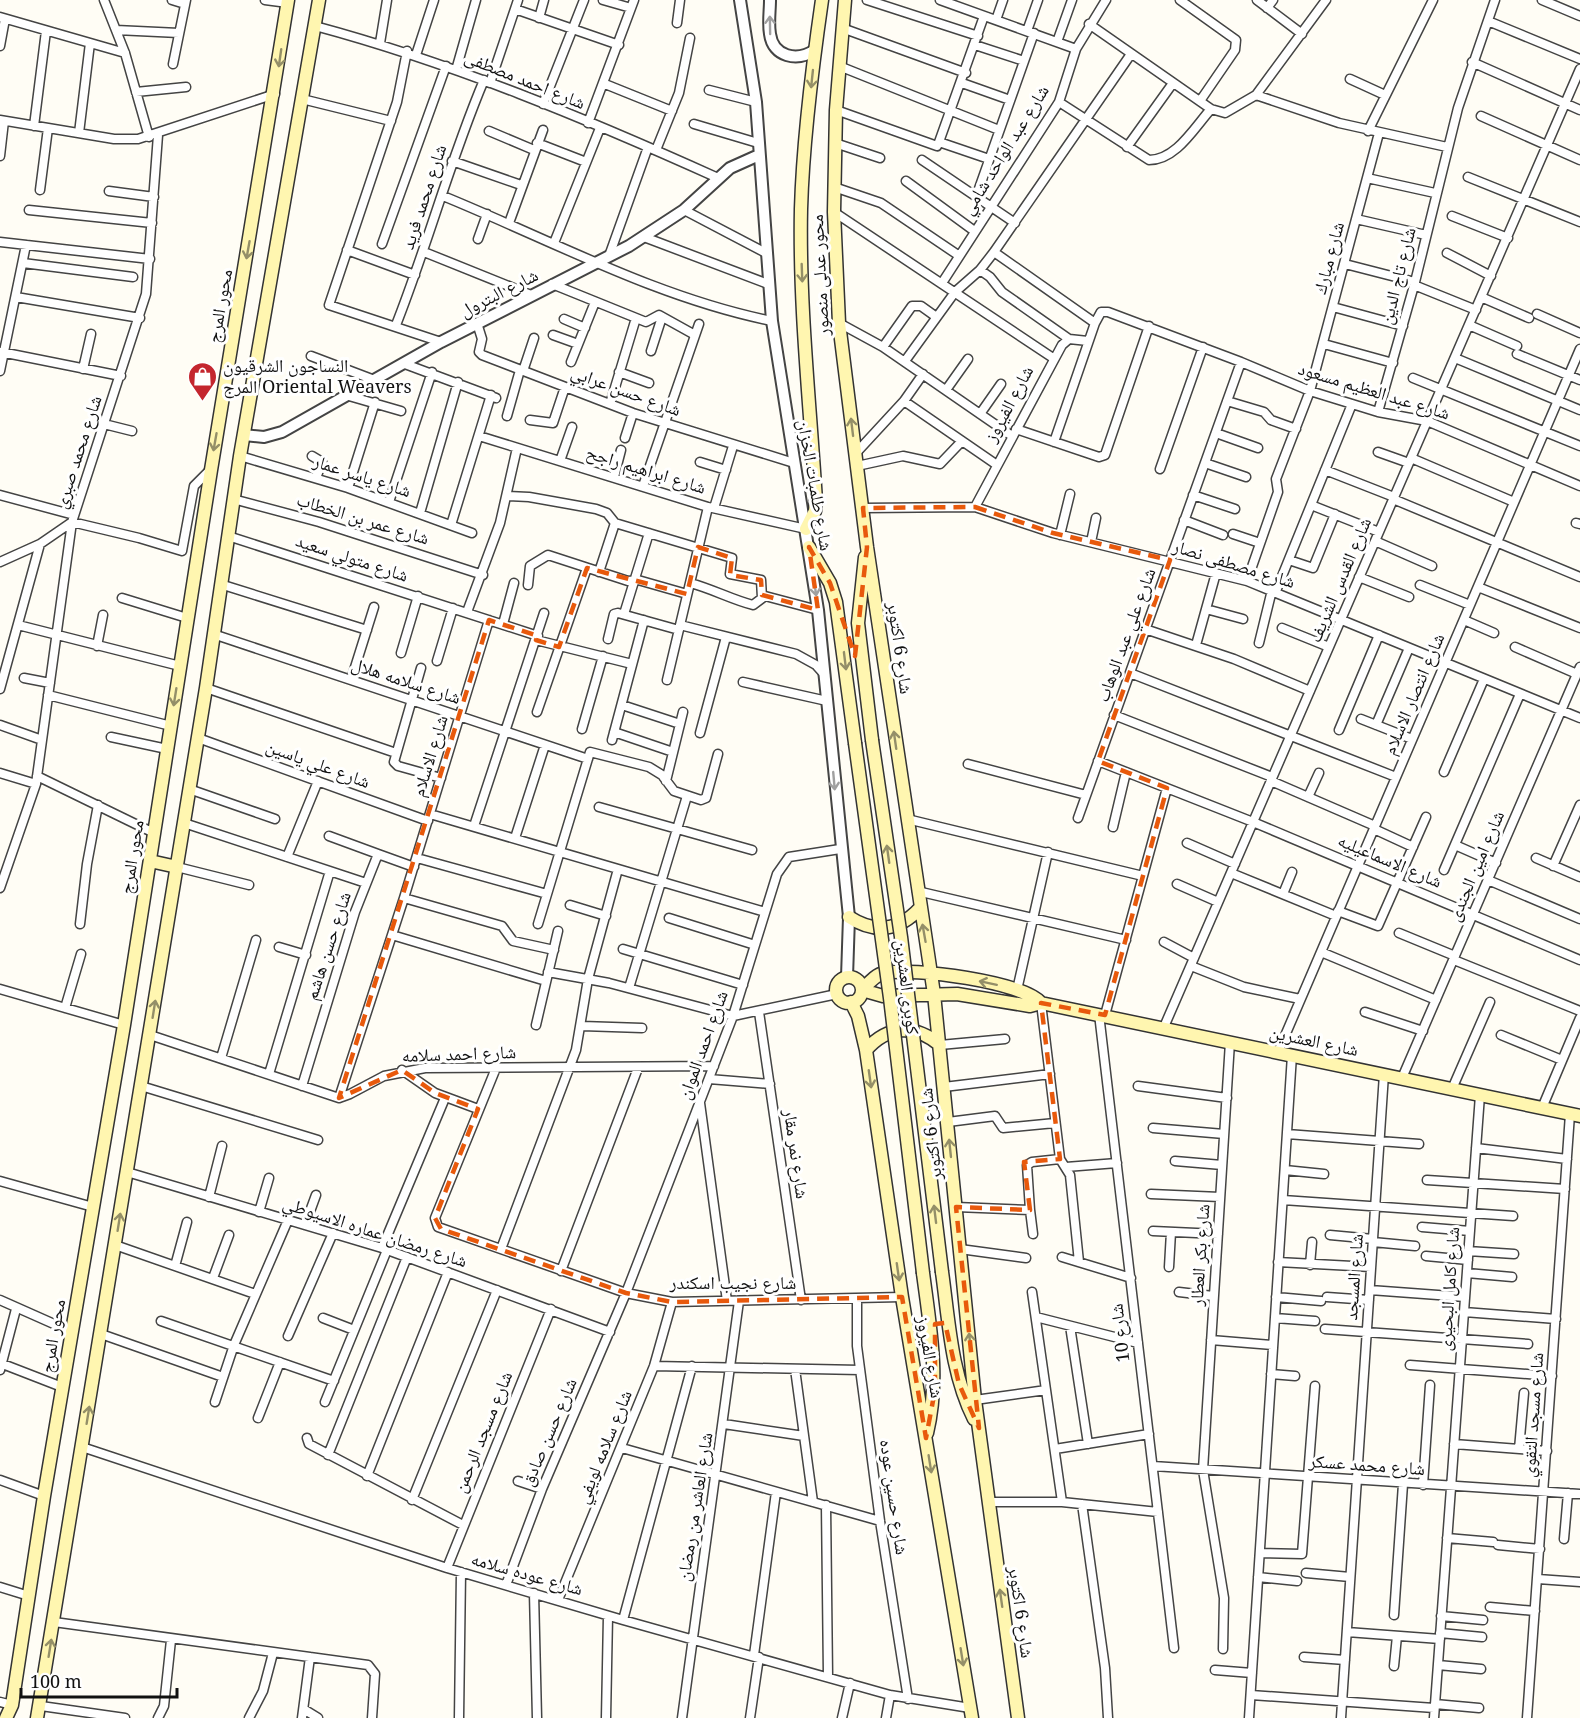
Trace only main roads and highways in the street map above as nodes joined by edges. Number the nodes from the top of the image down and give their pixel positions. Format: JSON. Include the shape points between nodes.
{"nodes":[{"id":1,"x":319,"y":0,"type":"edge"},
{"id":2,"x":822,"y":0,"type":"edge"},
{"id":3,"x":845,"y":0,"type":"edge"},
{"id":4,"x":288,"y":2,"type":"edge"},
{"id":5,"x":806,"y":529,"type":"road end"},
{"id":6,"x":809,"y":547,"type":"road end"},
{"id":7,"x":867,"y":547,"type":"junction"},
{"id":8,"x":150,"y":861,"type":"junction"},
{"id":9,"x":177,"y":867,"type":"junction"},
{"id":10,"x":920,"y":908,"type":"junction"},
{"id":11,"x":849,"y":917,"type":"road end"},
{"id":12,"x":931,"y":971,"type":"junction"},
{"id":13,"x":862,"y":990,"type":"junction"},
{"id":14,"x":934,"y":994,"type":"junction"},
{"id":15,"x":851,"y":1002,"type":"junction"},
{"id":16,"x":1041,"y":1003,"type":"junction"},
{"id":17,"x":940,"y":1045,"type":"junction"},
{"id":18,"x":866,"y":1050,"type":"junction"},
{"id":19,"x":1575,"y":1115,"type":"edge"},
{"id":20,"x":979,"y":1428,"type":"junction"},
{"id":21,"x":926,"y":1438,"type":"junction"},
{"id":22,"x":6,"y":1703,"type":"edge"},
{"id":23,"x":971,"y":1713,"type":"edge"},
{"id":24,"x":40,"y":1714,"type":"edge"},
{"id":25,"x":6,"y":1718,"type":"edge"},
{"id":26,"x":12,"y":1718,"type":"edge"},
{"id":27,"x":1018,"y":1718,"type":"edge"}],
"edges":[{"from":1,"to":9,"type":"main road","via":[[240,456]]},
{"from":2,"to":5,"type":"main road","name":"محور عدلى منصور","one_way":true,"via":[[801,210],[802,291],[816,501]]},
{"from":7,"to":3,"type":"main road","name":"محور عدلى منصور","one_way":true,"via":[[839,323],[834,212],[838,66]]},
{"from":4,"to":8,"type":"main road","name":"محور المرج","one_way":true},
{"from":6,"to":21,"type":"main road","name":"كوبرى العشرين","one_way":true,"bridge":true,"via":[[830,582],[836,602],[889,986],[935,1365],[935,1390]]},
{"from":10,"to":7,"type":"main road","name":"شارع 6 اكتوبر","one_way":true},
{"from":20,"to":7,"type":"main road","name":"كوبرى العشرين","one_way":true,"bridge":true,"via":[[959,1384],[954,1361],[872,740],[858,623]]},
{"from":8,"to":9,"type":"main road"},
{"from":8,"to":22,"type":"main road","name":"محور المرج","via":[[29,1596]]},
{"from":24,"to":9,"type":"main road","one_way":true},
{"from":10,"to":11,"type":"main road","via":[[900,925],[886,929],[860,925]]},
{"from":12,"to":10,"type":"main road","name":"شارع 6 اكتوبر","one_way":true},
{"from":12,"to":13,"type":"main road","name":"شارع العشرين","via":[[881,973]]},
{"from":12,"to":14,"type":"main road","name":"شارع 6 اكتوبر"},
{"from":16,"to":12,"type":"main road","name":"شارع العشرين","one_way":true,"via":[[1017,990]]},
{"from":13,"to":14,"type":"main road","name":"شارع العشرين","via":[[883,996]]},
{"from":13,"to":15,"type":"main road","via":[[859,998]]},
{"from":13,"to":15,"type":"main road","via":[[859,981],[847,977],[838,984],[837,994],[843,1001]]},
{"from":14,"to":16,"type":"main road","name":"شارع العشرين","via":[[1030,1006]]},
{"from":14,"to":17,"type":"main road","name":"شارع 6 اكتوبر"},
{"from":15,"to":18,"type":"main road","name":"شارع الفيروز"},
{"from":16,"to":19,"type":"main road","name":"شارع العشرين"},
{"from":17,"to":18,"type":"main road","via":[[922,1033],[902,1029],[875,1039]]},
{"from":20,"to":17,"type":"main road","name":"شارع 6 اكتوبر","one_way":true},
{"from":18,"to":21,"type":"main road","name":"شارع الفيروز","one_way":true},
{"from":27,"to":20,"type":"main road","name":"شارع 6 اكتوبر","one_way":true},
{"from":21,"to":23,"type":"main road","name":"شارع الفيروز","one_way":true},
{"from":22,"to":25,"type":"main road","name":"محور المرج"},
{"from":22,"to":26,"type":"main road"}]}
